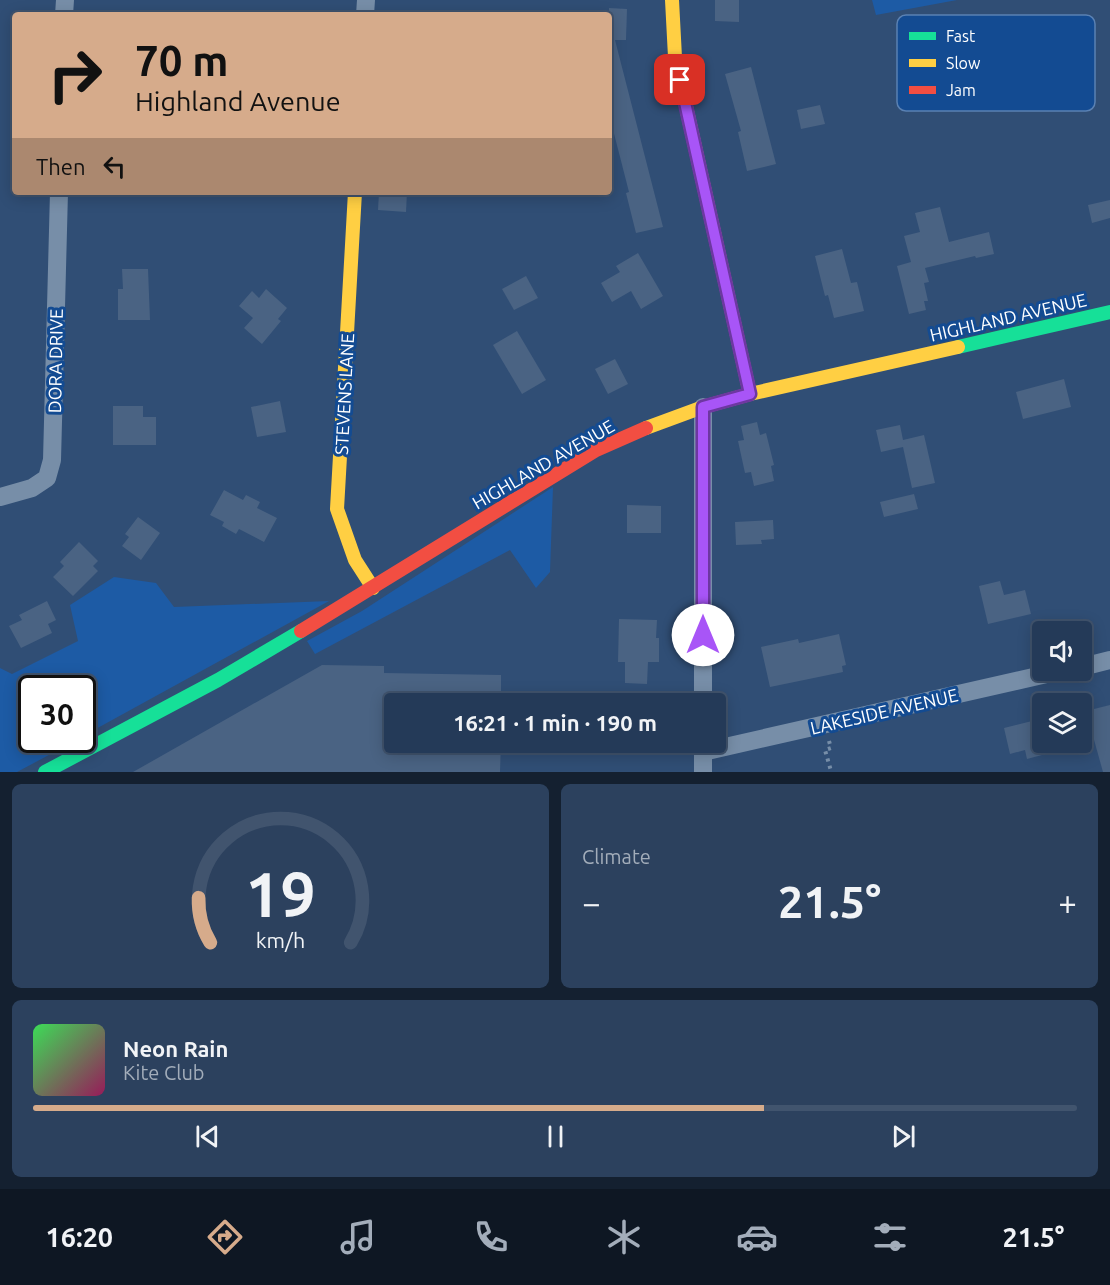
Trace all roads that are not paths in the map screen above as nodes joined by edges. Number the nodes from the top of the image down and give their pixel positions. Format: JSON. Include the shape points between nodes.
{"nodes":[{"id":1,"x":672,"y":0,"type":"edge"},
{"id":2,"x":60,"y":195,"type":"edge"},
{"id":3,"x":355,"y":195,"type":"edge"},
{"id":4,"x":1110,"y":312,"type":"edge"},
{"id":5,"x":750,"y":394,"type":"junction"},
{"id":6,"x":703,"y":407,"type":"junction"},
{"id":7,"x":0,"y":497,"type":"edge"},
{"id":8,"x":373,"y":588,"type":"junction"},
{"id":9,"x":1110,"y":660,"type":"edge"},
{"id":10,"x":1092,"y":664,"type":"edge"},
{"id":11,"x":1032,"y":677,"type":"edge"},
{"id":12,"x":703,"y":693,"type":"edge"},
{"id":13,"x":726,"y":743,"type":"edge"},
{"id":14,"x":703,"y":753,"type":"edge"},
{"id":15,"x":45,"y":772,"type":"edge"},
{"id":16,"x":703,"y":772,"type":"edge"}],
"edges":[{"from":1,"to":5,"type":"street","via":[[675,57]]},
{"from":2,"to":7,"type":"street","name":"DORA DRIVE","via":[[52,460],[47,478],[32,488]]},
{"from":3,"to":8,"type":"street","name":"STEVENS LANE","via":[[337,509],[355,560]]},
{"from":4,"to":5,"type":"street","name":"HIGHLAND AVENUE"},
{"from":5,"to":6,"type":"street","name":"HIGHLAND AVENUE"},
{"from":6,"to":8,"type":"street","name":"HIGHLAND AVENUE","via":[[596,450]]},
{"from":6,"to":12,"type":"street"},
{"from":8,"to":15,"type":"street","name":"HIGHLAND AVENUE","via":[[218,680]]},
{"from":9,"to":10,"type":"street"},
{"from":11,"to":13,"type":"street","name":"LAKESIDE AVENUE"},
{"from":14,"to":16,"type":"street"}]}
